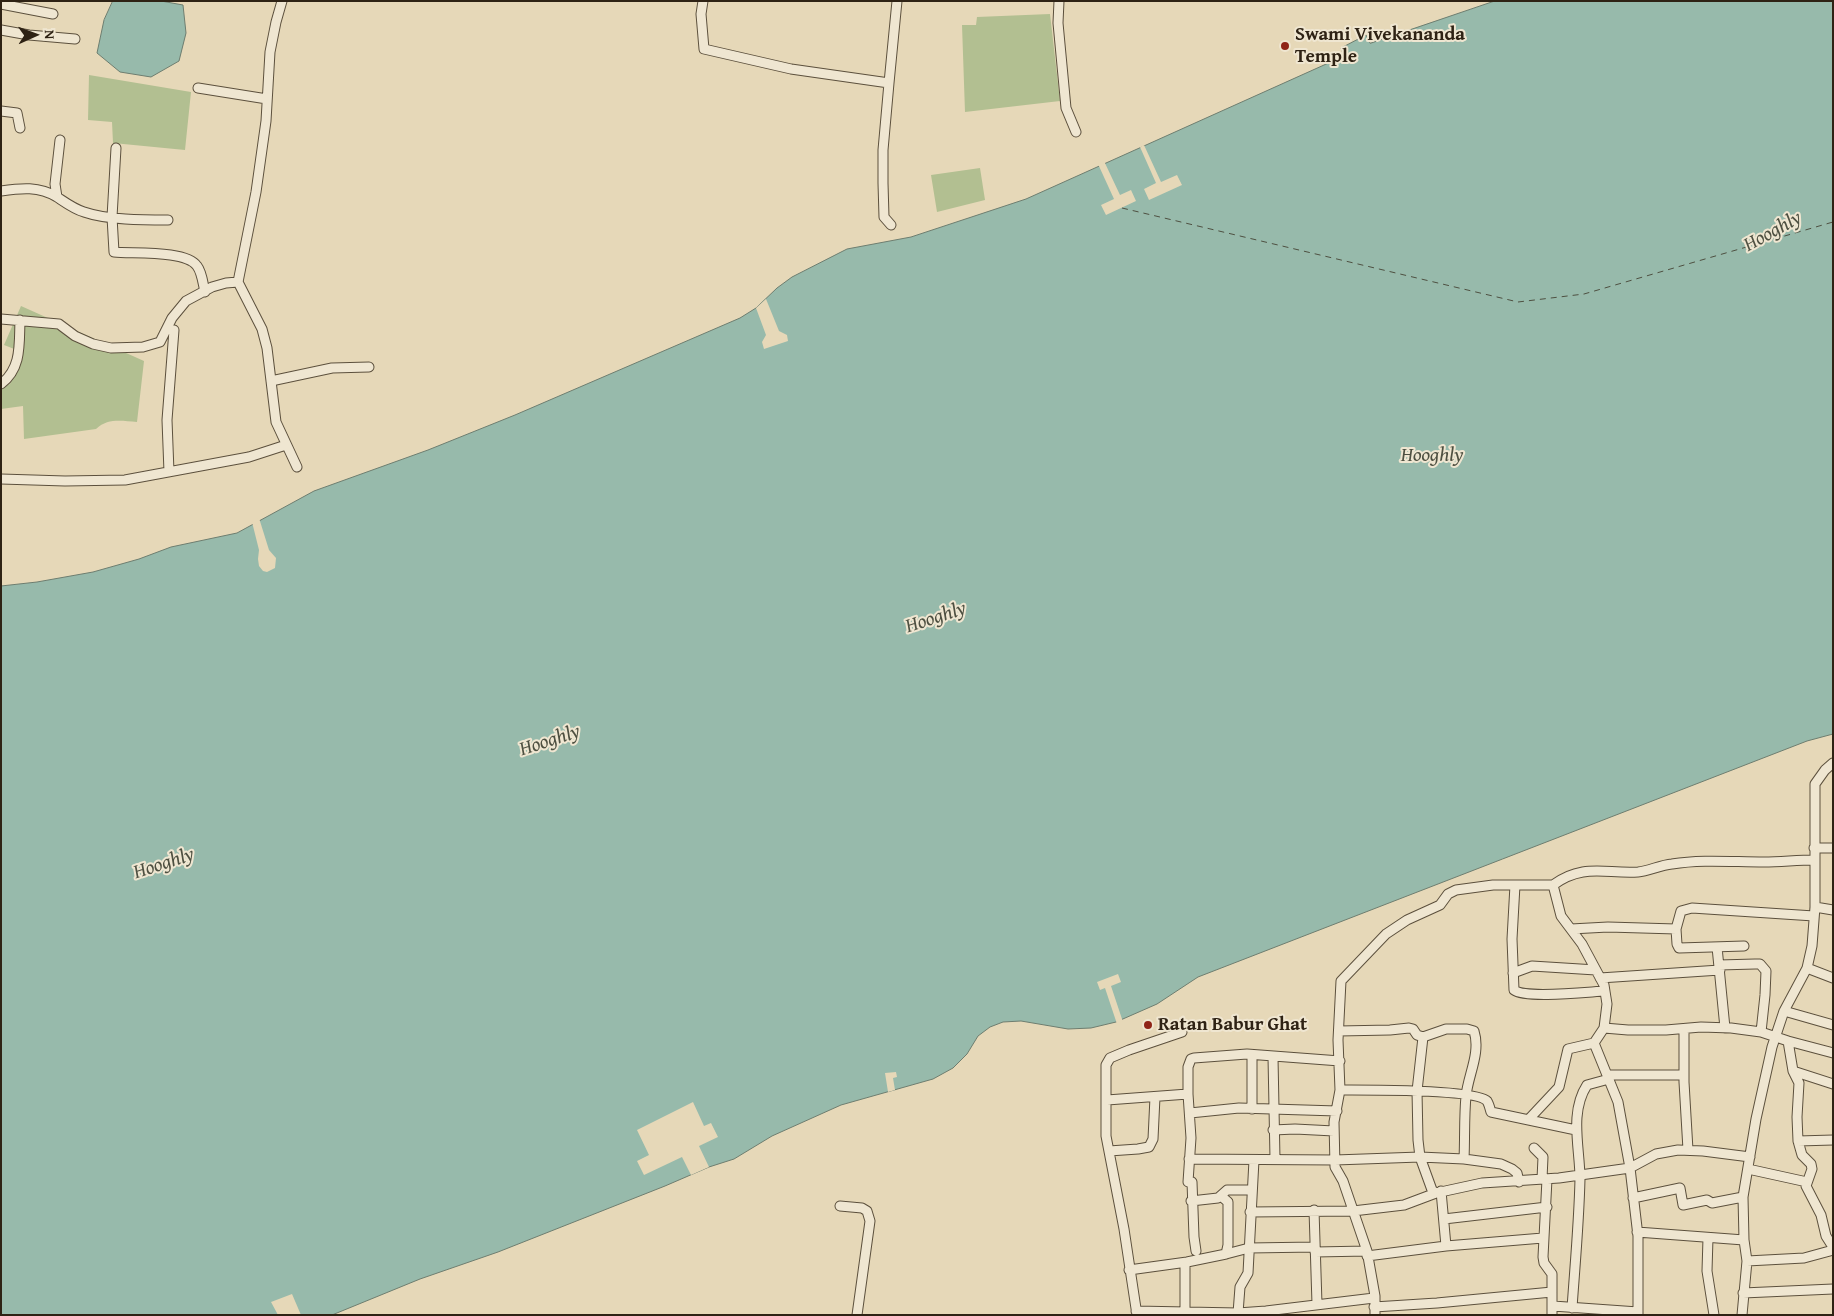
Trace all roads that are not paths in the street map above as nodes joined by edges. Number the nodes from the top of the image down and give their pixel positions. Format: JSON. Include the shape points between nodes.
{"nodes":[{"id":1,"x":282,"y":1,"type":"edge"},
{"id":2,"x":703,"y":1,"type":"edge"},
{"id":3,"x":897,"y":1,"type":"edge"},
{"id":4,"x":1059,"y":1,"type":"edge"},
{"id":5,"x":1,"y":4,"type":"edge"},
{"id":6,"x":53,"y":14,"type":"dead end"},
{"id":7,"x":1,"y":30,"type":"edge"},
{"id":8,"x":75,"y":39,"type":"dead end"},
{"id":9,"x":889,"y":82,"type":"junction"},
{"id":10,"x":198,"y":88,"type":"dead end"},
{"id":11,"x":267,"y":99,"type":"junction"},
{"id":12,"x":1,"y":111,"type":"edge"},
{"id":13,"x":20,"y":128,"type":"dead end"},
{"id":14,"x":1076,"y":132,"type":"dead end"},
{"id":15,"x":60,"y":140,"type":"dead end"},
{"id":16,"x":116,"y":148,"type":"dead end"},
{"id":17,"x":1,"y":191,"type":"edge"},
{"id":18,"x":57,"y":197,"type":"junction"},
{"id":19,"x":112,"y":217,"type":"junction"},
{"id":20,"x":168,"y":220,"type":"dead end"},
{"id":21,"x":891,"y":225,"type":"dead end"},
{"id":22,"x":238,"y":282,"type":"junction"},
{"id":23,"x":205,"y":292,"type":"junction"},
{"id":24,"x":1,"y":319,"type":"edge"},
{"id":25,"x":20,"y":320,"type":"junction"},
{"id":26,"x":174,"y":330,"type":"dead end"},
{"id":27,"x":369,"y":367,"type":"dead end"},
{"id":28,"x":271,"y":381,"type":"junction"},
{"id":29,"x":1,"y":384,"type":"edge"},
{"id":30,"x":286,"y":445,"type":"junction"},
{"id":31,"x":296,"y":467,"type":"dead end"},
{"id":32,"x":169,"y":472,"type":"junction"},
{"id":33,"x":1,"y":478,"type":"edge"},
{"id":34,"x":1833,"y":763,"type":"edge"},
{"id":35,"x":1814,"y":848,"type":"junction"},
{"id":36,"x":1833,"y":848,"type":"edge"},
{"id":37,"x":1814,"y":860,"type":"junction"},
{"id":38,"x":1515,"y":885,"type":"junction"},
{"id":39,"x":1553,"y":885,"type":"junction"},
{"id":40,"x":1833,"y":910,"type":"edge"},
{"id":41,"x":1814,"y":912,"type":"junction"},
{"id":42,"x":1571,"y":929,"type":"junction"},
{"id":43,"x":1676,"y":929,"type":"junction"},
{"id":44,"x":1744,"y":946,"type":"dead end"},
{"id":45,"x":1717,"y":947,"type":"junction"},
{"id":46,"x":1719,"y":968,"type":"junction"},
{"id":47,"x":1807,"y":968,"type":"junction"},
{"id":48,"x":1512,"y":972,"type":"junction"},
{"id":49,"x":1598,"y":974,"type":"junction"},
{"id":50,"x":1833,"y":978,"type":"edge"},
{"id":51,"x":1605,"y":991,"type":"junction"},
{"id":52,"x":1784,"y":1011,"type":"junction"},
{"id":53,"x":1833,"y":1025,"type":"edge"},
{"id":54,"x":1604,"y":1028,"type":"junction"},
{"id":55,"x":1725,"y":1028,"type":"junction"},
{"id":56,"x":1684,"y":1029,"type":"junction"},
{"id":57,"x":1339,"y":1031,"type":"junction"},
{"id":58,"x":1182,"y":1032,"type":"dead end"},
{"id":59,"x":1761,"y":1032,"type":"junction"},
{"id":60,"x":1423,"y":1037,"type":"junction"},
{"id":61,"x":1776,"y":1037,"type":"junction"},
{"id":62,"x":1788,"y":1041,"type":"junction"},
{"id":63,"x":1594,"y":1043,"type":"junction"},
{"id":64,"x":1833,"y":1053,"type":"edge"},
{"id":65,"x":1252,"y":1055,"type":"junction"},
{"id":66,"x":1274,"y":1056,"type":"junction"},
{"id":67,"x":1340,"y":1060,"type":"junction"},
{"id":68,"x":1793,"y":1071,"type":"junction"},
{"id":69,"x":1684,"y":1075,"type":"junction"},
{"id":70,"x":1608,"y":1077,"type":"junction"},
{"id":71,"x":1833,"y":1084,"type":"edge"},
{"id":72,"x":1340,"y":1090,"type":"junction"},
{"id":73,"x":1418,"y":1091,"type":"junction"},
{"id":74,"x":1188,"y":1094,"type":"junction"},
{"id":75,"x":1466,"y":1095,"type":"junction"},
{"id":76,"x":1155,"y":1097,"type":"junction"},
{"id":77,"x":1107,"y":1100,"type":"junction"},
{"id":78,"x":1252,"y":1109,"type":"junction"},
{"id":79,"x":1274,"y":1110,"type":"junction"},
{"id":80,"x":1336,"y":1111,"type":"junction"},
{"id":81,"x":1190,"y":1113,"type":"junction"},
{"id":82,"x":1529,"y":1119,"type":"junction"},
{"id":83,"x":1273,"y":1130,"type":"junction"},
{"id":84,"x":1576,"y":1130,"type":"junction"},
{"id":85,"x":1334,"y":1131,"type":"junction"},
{"id":86,"x":1833,"y":1140,"type":"edge"},
{"id":87,"x":1798,"y":1141,"type":"junction"},
{"id":88,"x":1534,"y":1148,"type":"dead end"},
{"id":89,"x":1688,"y":1150,"type":"junction"},
{"id":90,"x":1109,"y":1151,"type":"junction"},
{"id":91,"x":1420,"y":1157,"type":"junction"},
{"id":92,"x":1750,"y":1157,"type":"junction"},
{"id":93,"x":1190,"y":1158,"type":"junction"},
{"id":94,"x":1274,"y":1159,"type":"junction"},
{"id":95,"x":1464,"y":1159,"type":"junction"},
{"id":96,"x":1254,"y":1160,"type":"junction"},
{"id":97,"x":1335,"y":1160,"type":"junction"},
{"id":98,"x":1630,"y":1168,"type":"junction"},
{"id":99,"x":1748,"y":1169,"type":"junction"},
{"id":100,"x":1580,"y":1176,"type":"junction"},
{"id":101,"x":1545,"y":1179,"type":"junction"},
{"id":102,"x":1519,"y":1182,"type":"junction"},
{"id":103,"x":1807,"y":1182,"type":"junction"},
{"id":104,"x":1251,"y":1190,"type":"junction"},
{"id":105,"x":1439,"y":1192,"type":"junction"},
{"id":106,"x":1221,"y":1196,"type":"junction"},
{"id":107,"x":1743,"y":1196,"type":"junction"},
{"id":108,"x":1633,"y":1198,"type":"junction"},
{"id":109,"x":1192,"y":1201,"type":"junction"},
{"id":110,"x":840,"y":1206,"type":"dead end"},
{"id":111,"x":1547,"y":1207,"type":"junction"},
{"id":112,"x":1314,"y":1210,"type":"junction"},
{"id":113,"x":1353,"y":1210,"type":"junction"},
{"id":114,"x":1250,"y":1212,"type":"junction"},
{"id":115,"x":1444,"y":1219,"type":"junction"},
{"id":116,"x":1637,"y":1232,"type":"junction"},
{"id":117,"x":1544,"y":1238,"type":"junction"},
{"id":118,"x":1708,"y":1238,"type":"junction"},
{"id":119,"x":1744,"y":1240,"type":"junction"},
{"id":120,"x":1446,"y":1246,"type":"junction"},
{"id":121,"x":1250,"y":1248,"type":"junction"},
{"id":122,"x":1833,"y":1249,"type":"edge"},
{"id":123,"x":1315,"y":1250,"type":"junction"},
{"id":124,"x":1196,"y":1251,"type":"dead end"},
{"id":125,"x":1367,"y":1253,"type":"junction"},
{"id":126,"x":1226,"y":1254,"type":"junction"},
{"id":127,"x":1747,"y":1261,"type":"junction"},
{"id":128,"x":1185,"y":1263,"type":"junction"},
{"id":129,"x":1129,"y":1270,"type":"junction"},
{"id":130,"x":1833,"y":1289,"type":"edge"},
{"id":131,"x":1552,"y":1292,"type":"junction"},
{"id":132,"x":1744,"y":1293,"type":"junction"},
{"id":133,"x":1317,"y":1304,"type":"junction"},
{"id":134,"x":1374,"y":1306,"type":"edge"},
{"id":135,"x":1572,"y":1308,"type":"junction"},
{"id":136,"x":1185,"y":1311,"type":"junction"},
{"id":137,"x":1552,"y":1311,"type":"edge"},
{"id":138,"x":1136,"y":1313,"type":"edge"},
{"id":139,"x":1238,"y":1313,"type":"junction"},
{"id":140,"x":1638,"y":1313,"type":"edge"},
{"id":141,"x":857,"y":1315,"type":"edge"},
{"id":142,"x":1714,"y":1315,"type":"edge"},
{"id":143,"x":1742,"y":1315,"type":"edge"}],
"edges":[{"from":1,"to":11,"type":"street","via":[[270,52]]},
{"from":2,"to":9,"type":"street","via":[[704,49],[791,69]]},
{"from":3,"to":9,"type":"street"},
{"from":4,"to":14,"type":"street","via":[[1066,108]]},
{"from":5,"to":6,"type":"street"},
{"from":7,"to":8,"type":"street"},
{"from":9,"to":21,"type":"street","via":[[883,175],[884,217]]},
{"from":10,"to":11,"type":"street"},
{"from":11,"to":22,"type":"street","via":[[256,192]]},
{"from":12,"to":13,"type":"street","via":[[17,113]]},
{"from":15,"to":18,"type":"street","via":[[55,184]]},
{"from":16,"to":19,"type":"street"},
{"from":17,"to":18,"type":"street","via":[[23,187]]},
{"from":18,"to":19,"type":"street","via":[[86,213]]},
{"from":19,"to":20,"type":"street"},
{"from":19,"to":23,"type":"street","via":[[114,252],[190,259],[198,266]]},
{"from":22,"to":23,"type":"street","via":[[212,287]]},
{"from":22,"to":28,"type":"street","via":[[262,329]]},
{"from":23,"to":25,"type":"street","via":[[186,301],[172,318],[160,342],[143,348],[111,348],[93,344],[59,324]]},
{"from":24,"to":25,"type":"street"},
{"from":25,"to":29,"type":"street","via":[[19,354],[15,368]]},
{"from":26,"to":32,"type":"street","via":[[167,420]]},
{"from":27,"to":28,"type":"street","via":[[332,368]]},
{"from":28,"to":30,"type":"street","via":[[276,422]]},
{"from":30,"to":31,"type":"street"},
{"from":30,"to":32,"type":"street","via":[[249,457]]},
{"from":32,"to":33,"type":"street","via":[[111,481]]},
{"from":34,"to":35,"type":"street","via":[[1815,784]]},
{"from":35,"to":36,"type":"street"},
{"from":35,"to":37,"type":"street"},
{"from":37,"to":39,"type":"street","via":[[1718,860],[1672,864],[1638,872],[1576,872]]},
{"from":37,"to":41,"type":"street"},
{"from":38,"to":39,"type":"street"},
{"from":38,"to":48,"type":"street"},
{"from":38,"to":57,"type":"street","via":[[1456,890],[1448,894],[1440,905],[1386,934],[1341,981]]},
{"from":39,"to":42,"type":"street","via":[[1561,916]]},
{"from":40,"to":41,"type":"street"},
{"from":41,"to":43,"type":"street","via":[[1692,908],[1681,911]]},
{"from":41,"to":47,"type":"street"},
{"from":42,"to":43,"type":"street"},
{"from":42,"to":49,"type":"street"},
{"from":43,"to":45,"type":"street","via":[[1680,948]]},
{"from":44,"to":45,"type":"street"},
{"from":45,"to":46,"type":"street"},
{"from":46,"to":49,"type":"street"},
{"from":46,"to":55,"type":"street"},
{"from":46,"to":59,"type":"street","via":[[1760,964],[1766,971]]},
{"from":47,"to":50,"type":"street"},
{"from":47,"to":52,"type":"street"},
{"from":48,"to":49,"type":"street","via":[[1532,966]]},
{"from":48,"to":51,"type":"street","via":[[1514,990],[1521,994]]},
{"from":49,"to":51,"type":"street"},
{"from":51,"to":54,"type":"street"},
{"from":52,"to":53,"type":"street"},
{"from":52,"to":61,"type":"street"},
{"from":54,"to":56,"type":"street"},
{"from":54,"to":63,"type":"street"},
{"from":55,"to":56,"type":"street"},
{"from":55,"to":59,"type":"street"},
{"from":56,"to":69,"type":"street"},
{"from":57,"to":60,"type":"street","via":[[1409,1028]]},
{"from":57,"to":67,"type":"street"},
{"from":58,"to":77,"type":"street","via":[[1110,1058],[1106,1065]]},
{"from":59,"to":61,"type":"street"},
{"from":60,"to":73,"type":"street"},
{"from":60,"to":75,"type":"street","via":[[1446,1030],[1474,1031],[1474,1068]]},
{"from":61,"to":62,"type":"street"},
{"from":61,"to":92,"type":"street"},
{"from":62,"to":64,"type":"street"},
{"from":62,"to":68,"type":"street"},
{"from":63,"to":70,"type":"street"},
{"from":63,"to":82,"type":"street","via":[[1568,1049],[1559,1087]]},
{"from":65,"to":66,"type":"street"},
{"from":65,"to":74,"type":"street","via":[[1191,1059]]},
{"from":65,"to":78,"type":"street"},
{"from":66,"to":67,"type":"street"},
{"from":66,"to":79,"type":"street"},
{"from":67,"to":72,"type":"street"},
{"from":68,"to":71,"type":"street"},
{"from":68,"to":87,"type":"street","via":[[1799,1083]]},
{"from":69,"to":70,"type":"street"},
{"from":69,"to":89,"type":"street"},
{"from":70,"to":84,"type":"street","via":[[1587,1085],[1580,1099]]},
{"from":70,"to":98,"type":"street","via":[[1618,1102]]},
{"from":72,"to":73,"type":"street"},
{"from":72,"to":80,"type":"street"},
{"from":73,"to":75,"type":"street"},
{"from":73,"to":91,"type":"street"},
{"from":74,"to":76,"type":"street"},
{"from":74,"to":81,"type":"street"},
{"from":75,"to":82,"type":"street","via":[[1487,1102],[1491,1112]]},
{"from":75,"to":95,"type":"street"},
{"from":76,"to":77,"type":"street"},
{"from":76,"to":90,"type":"street","via":[[1153,1139],[1149,1147]]},
{"from":77,"to":90,"type":"street"},
{"from":78,"to":79,"type":"street"},
{"from":78,"to":81,"type":"street"},
{"from":79,"to":80,"type":"street"},
{"from":79,"to":83,"type":"street"},
{"from":80,"to":85,"type":"street"},
{"from":81,"to":93,"type":"street"},
{"from":82,"to":84,"type":"street"},
{"from":83,"to":85,"type":"street"},
{"from":83,"to":94,"type":"street"},
{"from":84,"to":100,"type":"street"},
{"from":85,"to":97,"type":"street"},
{"from":86,"to":87,"type":"street"},
{"from":87,"to":103,"type":"street","via":[[1802,1156],[1811,1164]]},
{"from":88,"to":101,"type":"street","via":[[1543,1157]]},
{"from":89,"to":92,"type":"street"},
{"from":89,"to":98,"type":"street","via":[[1656,1154]]},
{"from":90,"to":129,"type":"street"},
{"from":91,"to":95,"type":"street"},
{"from":91,"to":97,"type":"street"},
{"from":91,"to":105,"type":"street","via":[[1432,1190]]},
{"from":92,"to":99,"type":"street"},
{"from":93,"to":96,"type":"street"},
{"from":93,"to":109,"type":"street"},
{"from":94,"to":96,"type":"street"},
{"from":94,"to":97,"type":"street"},
{"from":95,"to":102,"type":"street","via":[[1501,1164],[1517,1173]]},
{"from":96,"to":104,"type":"street"},
{"from":97,"to":113,"type":"street"},
{"from":98,"to":100,"type":"street"},
{"from":98,"to":108,"type":"street"},
{"from":99,"to":103,"type":"street"},
{"from":99,"to":107,"type":"street"},
{"from":100,"to":101,"type":"street"},
{"from":100,"to":135,"type":"street"},
{"from":101,"to":102,"type":"street"},
{"from":101,"to":111,"type":"street"},
{"from":102,"to":105,"type":"street","via":[[1482,1183]]},
{"from":103,"to":122,"type":"street"},
{"from":104,"to":106,"type":"street","via":[[1227,1190]]},
{"from":104,"to":114,"type":"street"},
{"from":105,"to":113,"type":"street","via":[[1404,1205]]},
{"from":105,"to":115,"type":"street"},
{"from":106,"to":109,"type":"street"},
{"from":106,"to":126,"type":"street","via":[[1228,1202]]},
{"from":107,"to":108,"type":"street","via":[[1683,1205],[1680,1188]]},
{"from":107,"to":119,"type":"street"},
{"from":108,"to":116,"type":"street"},
{"from":109,"to":124,"type":"street"},
{"from":110,"to":141,"type":"street","via":[[862,1208],[867,1211],[870,1221]]},
{"from":111,"to":115,"type":"street"},
{"from":111,"to":117,"type":"street"},
{"from":112,"to":113,"type":"street"},
{"from":112,"to":114,"type":"street"},
{"from":112,"to":123,"type":"street"},
{"from":113,"to":125,"type":"street"},
{"from":114,"to":121,"type":"street"},
{"from":115,"to":120,"type":"street"},
{"from":116,"to":118,"type":"street"},
{"from":116,"to":140,"type":"street"},
{"from":117,"to":120,"type":"street"},
{"from":117,"to":131,"type":"street","via":[[1544,1263],[1552,1274]]},
{"from":118,"to":119,"type":"street"},
{"from":118,"to":142,"type":"street","via":[[1707,1271]]},
{"from":119,"to":127,"type":"street"},
{"from":120,"to":125,"type":"street"},
{"from":121,"to":123,"type":"street"},
{"from":121,"to":126,"type":"street"},
{"from":121,"to":139,"type":"street","via":[[1247,1276],[1240,1287]]},
{"from":122,"to":127,"type":"street","via":[[1804,1258]]},
{"from":123,"to":125,"type":"street"},
{"from":123,"to":133,"type":"street"},
{"from":125,"to":134,"type":"street"},
{"from":126,"to":128,"type":"street"},
{"from":127,"to":132,"type":"street"},
{"from":128,"to":129,"type":"street"},
{"from":128,"to":136,"type":"street"},
{"from":129,"to":138,"type":"street"},
{"from":130,"to":132,"type":"street"},
{"from":131,"to":134,"type":"street"},
{"from":131,"to":137,"type":"street"},
{"from":132,"to":143,"type":"street"},
{"from":133,"to":134,"type":"street"},
{"from":133,"to":139,"type":"street"},
{"from":135,"to":137,"type":"street"},
{"from":135,"to":140,"type":"street"},
{"from":136,"to":138,"type":"street"},
{"from":136,"to":139,"type":"street"}]}
